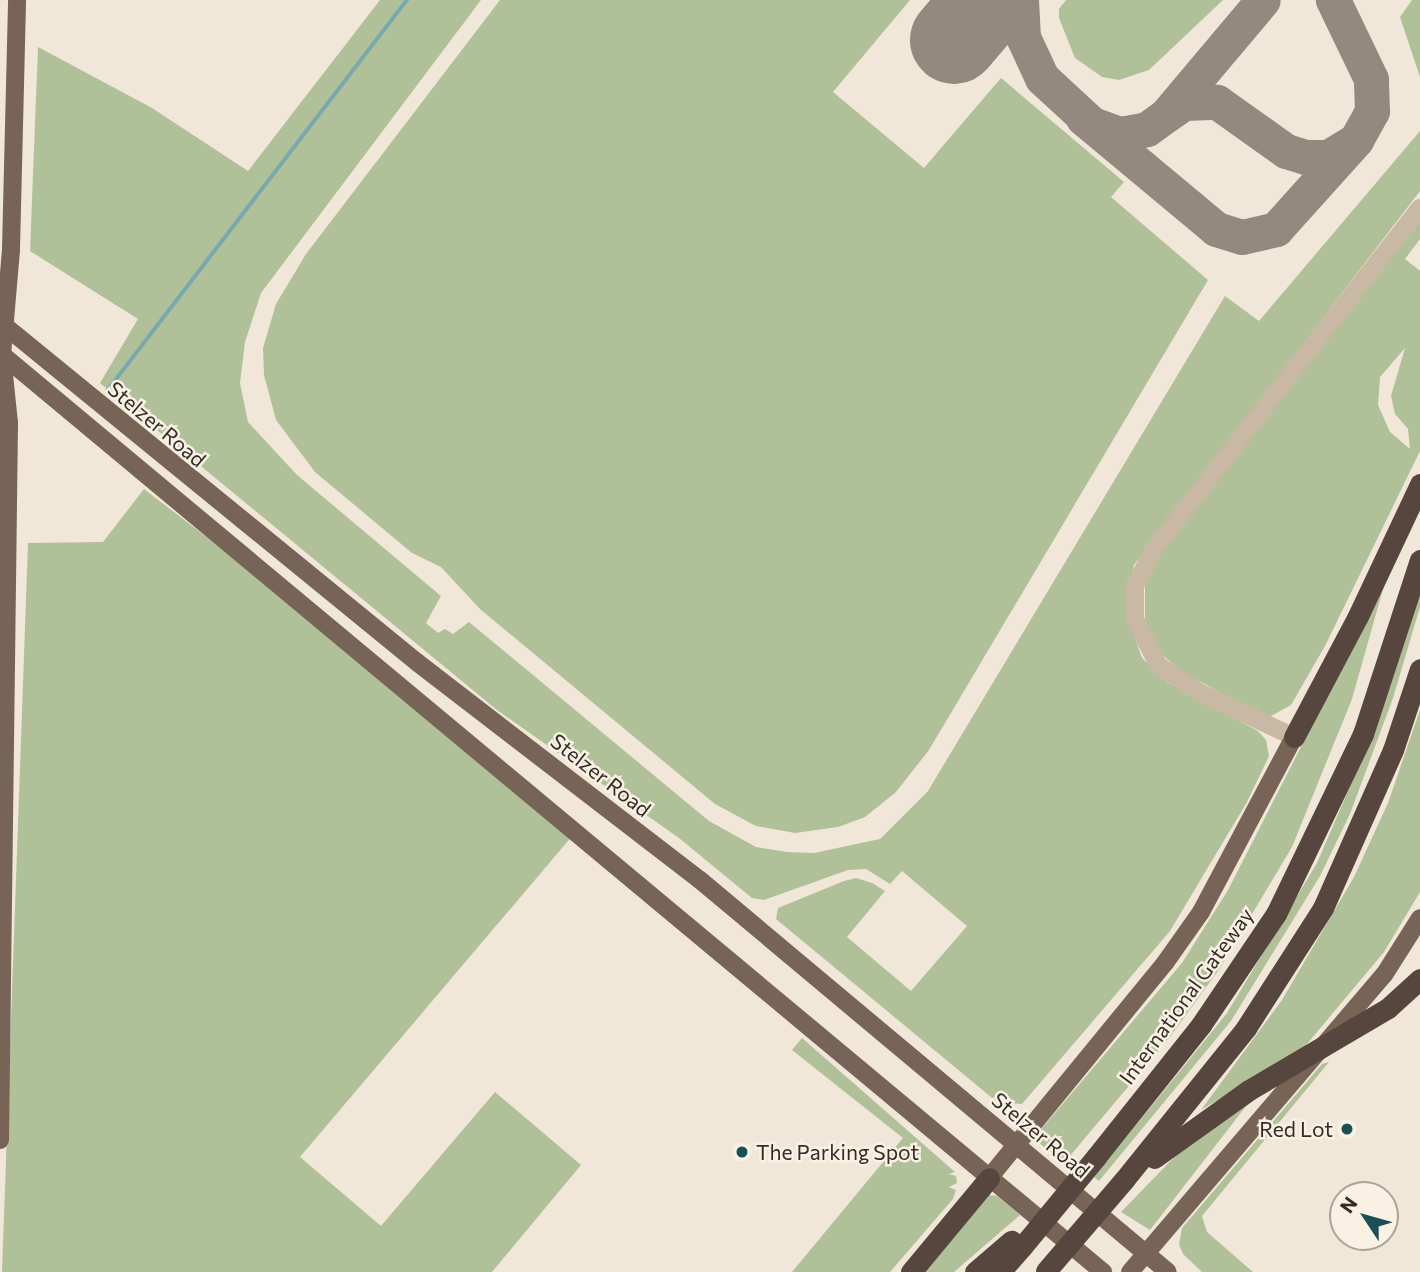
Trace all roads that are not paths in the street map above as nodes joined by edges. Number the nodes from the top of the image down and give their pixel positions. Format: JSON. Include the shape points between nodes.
{"nodes":[{"id":1,"x":17,"y":0,"type":"edge"},
{"id":2,"x":1420,"y":208,"type":"edge"},
{"id":3,"x":3,"y":324,"type":"edge"},
{"id":4,"x":1,"y":354,"type":"edge"},
{"id":5,"x":1420,"y":484,"type":"edge"},
{"id":6,"x":1420,"y":560,"type":"edge"},
{"id":7,"x":1420,"y":669,"type":"edge"},
{"id":8,"x":1294,"y":737,"type":"junction"},
{"id":9,"x":1420,"y":918,"type":"edge"},
{"id":10,"x":1420,"y":979,"type":"edge"},
{"id":11,"x":0,"y":1140,"type":"edge"},
{"id":12,"x":1015,"y":1144,"type":"junction"},
{"id":13,"x":989,"y":1178,"type":"junction"},
{"id":14,"x":1124,"y":1180,"type":"junction"},
{"id":15,"x":1016,"y":1245,"type":"junction"},
{"id":16,"x":1147,"y":1254,"type":"junction"},
{"id":17,"x":1046,"y":1271,"type":"edge"},
{"id":18,"x":911,"y":1272,"type":"edge"},
{"id":19,"x":975,"y":1272,"type":"edge"},
{"id":20,"x":1000,"y":1272,"type":"edge"},
{"id":21,"x":1103,"y":1272,"type":"edge"},
{"id":22,"x":1130,"y":1272,"type":"edge"},
{"id":23,"x":1168,"y":1272,"type":"edge"}],
"edges":[{"from":1,"to":3,"type":"main road"},
{"from":2,"to":8,"type":"street","via":[[1152,552],[1135,586],[1135,619],[1158,664],[1199,692]]},
{"from":3,"to":4,"type":"main road"},
{"from":3,"to":12,"type":"main road","name":"Stelzer Road","via":[[418,663],[700,880]]},
{"from":4,"to":11,"type":"main road","via":[[9,423]]},
{"from":4,"to":13,"type":"main road"},
{"from":5,"to":8,"type":"highway","via":[[1359,616]]},
{"from":6,"to":15,"type":"highway","name":"International Gateway","bridge":true,"via":[[1363,734],[1276,914],[1201,1025],[1097,1157]]},
{"from":7,"to":14,"type":"highway","via":[[1393,750],[1323,908],[1246,1028]]},
{"from":8,"to":12,"type":"main road","via":[[1201,912],[1165,963]]},
{"from":9,"to":16,"type":"main road","via":[[1384,975]]},
{"from":10,"to":14,"type":"highway","bridge":true,"via":[[1388,1008],[1202,1120]]},
{"from":12,"to":13,"type":"main road"},
{"from":12,"to":16,"type":"main road","name":"Stelzer Road"},
{"from":13,"to":18,"type":"highway"},
{"from":13,"to":21,"type":"main road"},
{"from":14,"to":17,"type":"highway","bridge":true},
{"from":15,"to":19,"type":"highway"},
{"from":15,"to":20,"type":"highway"},
{"from":16,"to":22,"type":"main road"},
{"from":16,"to":23,"type":"main road","name":"Stelzer Road"}]}
